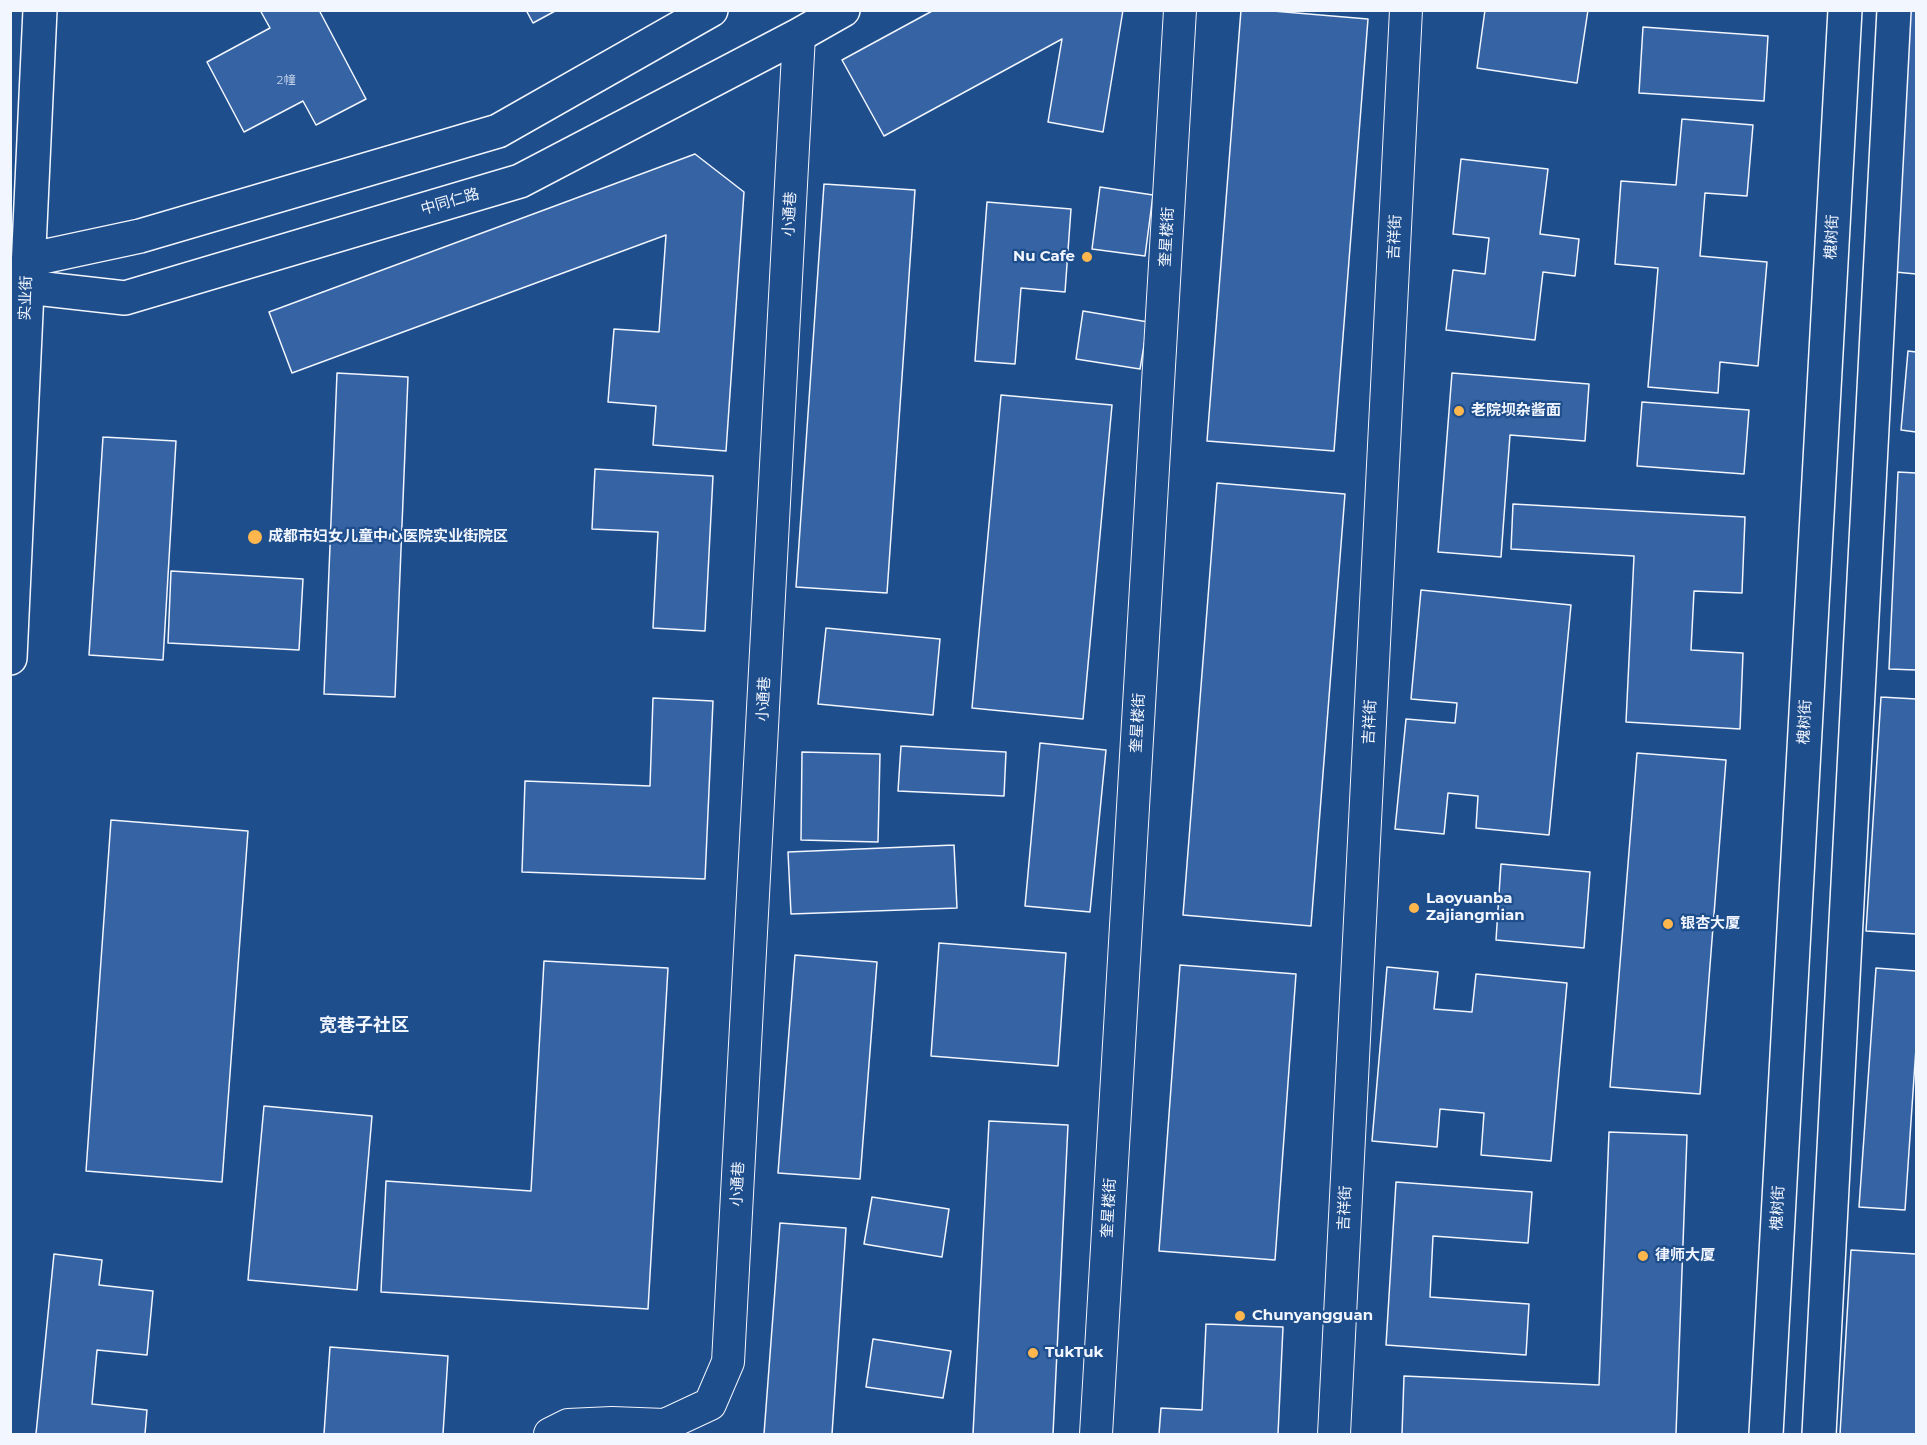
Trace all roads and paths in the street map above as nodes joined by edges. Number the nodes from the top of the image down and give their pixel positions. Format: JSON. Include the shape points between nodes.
{"nodes":[{"id":1,"x":40,"y":10,"type":"edge"},
{"id":2,"x":711,"y":10,"type":"edge"},
{"id":3,"x":843,"y":10,"type":"edge"},
{"id":4,"x":1180,"y":10,"type":"edge"},
{"id":5,"x":1406,"y":10,"type":"edge"},
{"id":6,"x":1845,"y":10,"type":"edge"},
{"id":7,"x":1894,"y":10,"type":"edge"},
{"id":8,"x":799,"y":35,"type":"junction"},
{"id":9,"x":22,"y":279,"type":"edge"},
{"id":10,"x":10,"y":658,"type":"edge"},
{"id":11,"x":550,"y":1434,"type":"edge"},
{"id":12,"x":1096,"y":1434,"type":"edge"},
{"id":13,"x":1334,"y":1434,"type":"edge"},
{"id":14,"x":1766,"y":1434,"type":"edge"},
{"id":15,"x":1819,"y":1434,"type":"edge"}],
"edges":[{"from":1,"to":9,"type":"main road","name":"实业街"},
{"from":2,"to":9,"type":"main road","via":[[498,131],[140,236]]},
{"from":3,"to":8,"type":"main road","name":"中同仁路"},
{"from":4,"to":12,"type":"street","name":"奎星楼街"},
{"from":5,"to":13,"type":"street","name":"吉祥街"},
{"from":6,"to":14,"type":"main road","name":"槐树街"},
{"from":7,"to":15,"type":"main road"},
{"from":8,"to":9,"type":"main road","name":"中同仁路","via":[[520,181],[125,298]]},
{"from":8,"to":11,"type":"street","name":"小通巷","via":[[728,1362],[710,1404],[665,1425],[568,1425]]},
{"from":9,"to":10,"type":"main road","name":"实业街"}]}
